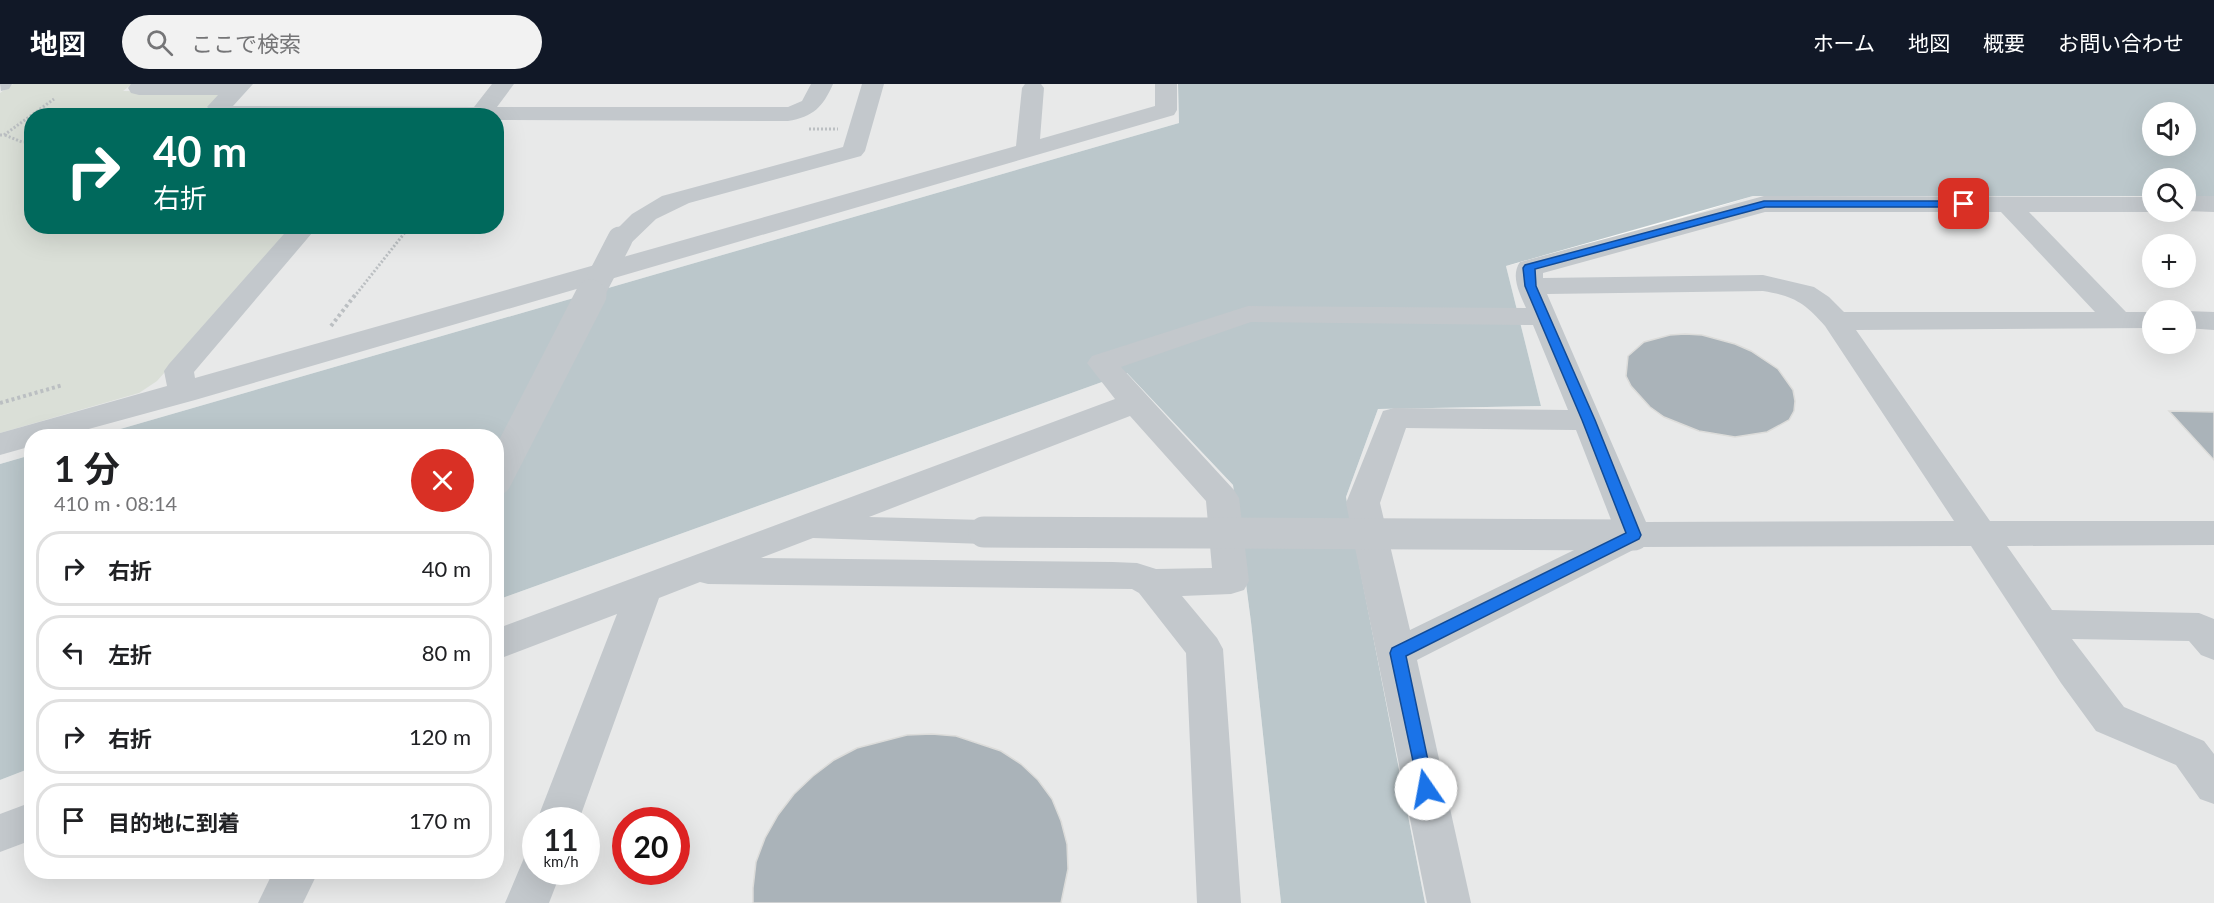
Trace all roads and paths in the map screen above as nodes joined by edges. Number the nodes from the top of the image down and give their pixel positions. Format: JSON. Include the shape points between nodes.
{"nodes":[{"id":1,"x":503,"y":84,"type":"edge"},
{"id":2,"x":822,"y":84,"type":"edge"},
{"id":3,"x":873,"y":84,"type":"edge"},
{"id":4,"x":1166,"y":84,"type":"edge"},
{"id":5,"x":177,"y":86,"type":"edge"},
{"id":6,"x":240,"y":86,"type":"edge"},
{"id":7,"x":139,"y":88,"type":"dead end"},
{"id":8,"x":1033,"y":88,"type":"dead end"},
{"id":9,"x":54,"y":99,"type":"dead end"},
{"id":10,"x":41,"y":108,"type":"edge"},
{"id":11,"x":220,"y":108,"type":"edge"},
{"id":12,"x":485,"y":108,"type":"edge"},
{"id":13,"x":504,"y":113,"type":"edge"},
{"id":14,"x":24,"y":120,"type":"edge"},
{"id":15,"x":2,"y":135,"type":"edge"},
{"id":16,"x":24,"y":142,"type":"edge"},
{"id":17,"x":1027,"y":150,"type":"junction"},
{"id":18,"x":2008,"y":204,"type":"junction"},
{"id":19,"x":2142,"y":204,"type":"edge"},
{"id":20,"x":2196,"y":204,"type":"edge"},
{"id":21,"x":2214,"y":204,"type":"edge"},
{"id":22,"x":297,"y":234,"type":"edge"},
{"id":23,"x":404,"y":234,"type":"edge"},
{"id":24,"x":1530,"y":286,"type":"junction"},
{"id":25,"x":1544,"y":317,"type":"junction"},
{"id":26,"x":2118,"y":320,"type":"junction"},
{"id":27,"x":2142,"y":320,"type":"edge"},
{"id":28,"x":1836,"y":321,"type":"junction"},
{"id":29,"x":331,"y":350,"type":"junction"},
{"id":30,"x":63,"y":385,"type":"dead end"},
{"id":31,"x":184,"y":393,"type":"junction"},
{"id":32,"x":0,"y":403,"type":"edge"},
{"id":33,"x":1136,"y":403,"type":"junction"},
{"id":34,"x":1588,"y":420,"type":"junction"},
{"id":35,"x":54,"y":429,"type":"edge"},
{"id":36,"x":24,"y":437,"type":"edge"},
{"id":37,"x":0,"y":444,"type":"edge"},
{"id":38,"x":504,"y":464,"type":"edge"},
{"id":39,"x":802,"y":528,"type":"junction"},
{"id":40,"x":2214,"y":533,"type":"edge"},
{"id":41,"x":1978,"y":534,"type":"junction"},
{"id":42,"x":1634,"y":535,"type":"junction"},
{"id":43,"x":691,"y":571,"type":"junction"},
{"id":44,"x":1152,"y":583,"type":"junction"},
{"id":45,"x":644,"y":589,"type":"junction"},
{"id":46,"x":2041,"y":624,"type":"junction"},
{"id":47,"x":504,"y":642,"type":"edge"},
{"id":48,"x":2214,"y":645,"type":"edge"},
{"id":49,"x":1397,"y":653,"type":"junction"},
{"id":50,"x":2202,"y":753,"type":"edge"},
{"id":51,"x":2214,"y":786,"type":"edge"},
{"id":52,"x":563,"y":807,"type":"edge"},
{"id":53,"x":24,"y":824,"type":"edge"},
{"id":54,"x":0,"y":833,"type":"edge"},
{"id":55,"x":292,"y":879,"type":"edge"},
{"id":56,"x":534,"y":885,"type":"edge"},
{"id":57,"x":280,"y":903,"type":"edge"},
{"id":58,"x":527,"y":903,"type":"edge"},
{"id":59,"x":1219,"y":903,"type":"edge"},
{"id":60,"x":1449,"y":903,"type":"edge"}],
"edges":[{"from":1,"to":12,"type":"street"},
{"from":2,"to":13,"type":"street","via":[[814,103],[801,113]]},
{"from":3,"to":38,"type":"street","bridge":true,"via":[[853,151],[664,203],[637,220],[620,239]]},
{"from":4,"to":17,"type":"street","via":[[1166,110]]},
{"from":5,"to":6,"type":"street"},
{"from":5,"to":7,"type":"street"},
{"from":6,"to":11,"type":"street"},
{"from":8,"to":17,"type":"street"},
{"from":9,"to":10,"type":"path"},
{"from":14,"to":15,"type":"path"},
{"from":15,"to":16,"type":"path"},
{"from":17,"to":29,"type":"street"},
{"from":18,"to":19,"type":"street"},
{"from":18,"to":24,"type":"street","via":[[1764,204],[1529,268]]},
{"from":18,"to":26,"type":"street"},
{"from":20,"to":21,"type":"street"},
{"from":22,"to":31,"type":"street","via":[[179,371]]},
{"from":23,"to":29,"type":"path","via":[[330,327]]},
{"from":24,"to":25,"type":"street"},
{"from":24,"to":28,"type":"street","via":[[1763,283],[1798,288],[1818,299]]},
{"from":25,"to":33,"type":"street","via":[[1248,314],[1102,363]]},
{"from":25,"to":34,"type":"street"},
{"from":26,"to":27,"type":"street"},
{"from":26,"to":28,"type":"street"},
{"from":28,"to":41,"type":"street"},
{"from":29,"to":31,"type":"street"},
{"from":30,"to":32,"type":"path"},
{"from":31,"to":35,"type":"street"},
{"from":33,"to":39,"type":"street"},
{"from":33,"to":44,"type":"street","via":[[1222,498],[1231,581]]},
{"from":34,"to":42,"type":"street"},
{"from":34,"to":49,"type":"street","via":[[1394,418],[1363,503]]},
{"from":36,"to":37,"type":"street"},
{"from":39,"to":42,"type":"street","bridge":true},
{"from":39,"to":43,"type":"street"},
{"from":40,"to":41,"type":"street"},
{"from":41,"to":42,"type":"street"},
{"from":41,"to":46,"type":"street"},
{"from":42,"to":49,"type":"street"},
{"from":43,"to":44,"type":"street","via":[[1113,574],[1137,576]]},
{"from":43,"to":45,"type":"street"},
{"from":44,"to":59,"type":"street","via":[[1204,649]]},
{"from":45,"to":47,"type":"street"},
{"from":45,"to":52,"type":"street"},
{"from":46,"to":48,"type":"street","via":[[2199,627]]},
{"from":46,"to":50,"type":"street","via":[[2110,719]]},
{"from":49,"to":60,"type":"street"},
{"from":50,"to":51,"type":"street"},
{"from":53,"to":54,"type":"street"},
{"from":55,"to":57,"type":"street"},
{"from":56,"to":58,"type":"street"}]}
